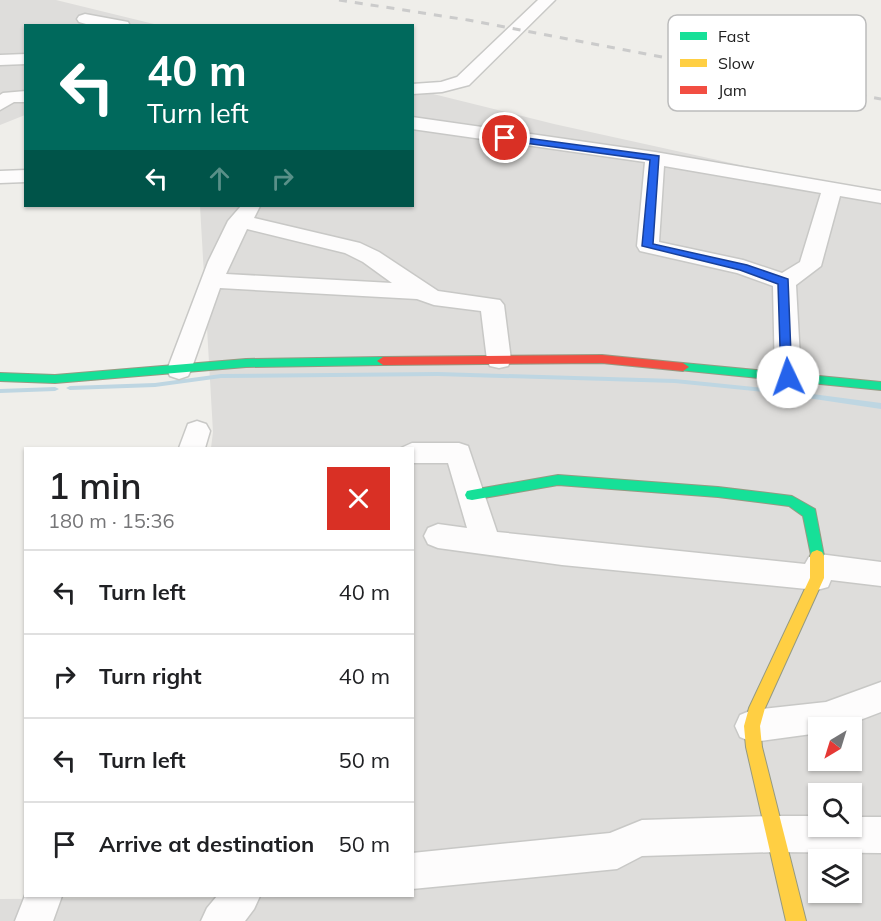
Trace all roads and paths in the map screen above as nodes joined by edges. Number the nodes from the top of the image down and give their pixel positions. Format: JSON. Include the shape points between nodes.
{"nodes":[{"id":1,"x":547,"y":0,"type":"edge"},
{"id":2,"x":85,"y":19,"type":"dead end"},
{"id":3,"x":111,"y":24,"type":"edge"},
{"id":4,"x":24,"y":59,"type":"edge"},
{"id":5,"x":0,"y":60,"type":"edge"},
{"id":6,"x":414,"y":89,"type":"edge"},
{"id":7,"x":24,"y":96,"type":"edge"},
{"id":8,"x":0,"y":104,"type":"edge"},
{"id":9,"x":414,"y":123,"type":"edge"},
{"id":10,"x":655,"y":158,"type":"junction"},
{"id":11,"x":24,"y":176,"type":"edge"},
{"id":12,"x":0,"y":177,"type":"edge"},
{"id":13,"x":832,"y":189,"type":"junction"},
{"id":14,"x":881,"y":197,"type":"edge"},
{"id":15,"x":245,"y":213,"type":"edge"},
{"id":16,"x":213,"y":280,"type":"junction"},
{"id":17,"x":784,"y":282,"type":"junction"},
{"id":18,"x":420,"y":292,"type":"junction"},
{"id":19,"x":499,"y":360,"type":"junction"},
{"id":20,"x":179,"y":370,"type":"junction"},
{"id":21,"x":881,"y":374,"type":"edge"},
{"id":22,"x":0,"y":377,"type":"edge"},
{"id":23,"x":788,"y":377,"type":"junction"},
{"id":24,"x":829,"y":381,"type":"junction"},
{"id":25,"x":881,"y":386,"type":"edge"},
{"id":26,"x":414,"y":453,"type":"edge"},
{"id":27,"x":472,"y":495,"type":"junction"},
{"id":28,"x":438,"y":536,"type":"dead end"},
{"id":29,"x":486,"y":543,"type":"junction"},
{"id":30,"x":818,"y":572,"type":"junction"},
{"id":31,"x":881,"y":574,"type":"edge"},
{"id":32,"x":881,"y":697,"type":"edge"},
{"id":33,"x":752,"y":726,"type":"junction"},
{"id":34,"x":776,"y":834,"type":"junction"},
{"id":35,"x":881,"y":835,"type":"edge"},
{"id":36,"x":414,"y":871,"type":"edge"},
{"id":37,"x":43,"y":897,"type":"edge"},
{"id":38,"x":240,"y":897,"type":"edge"},
{"id":39,"x":34,"y":921,"type":"edge"},
{"id":40,"x":220,"y":921,"type":"edge"},
{"id":41,"x":796,"y":921,"type":"edge"}],
"edges":[{"from":1,"to":6,"type":"street","via":[[463,81]]},
{"from":2,"to":3,"type":"street"},
{"from":4,"to":5,"type":"street"},
{"from":7,"to":8,"type":"street","via":[[9,97]]},
{"from":9,"to":10,"type":"street"},
{"from":10,"to":13,"type":"street"},
{"from":10,"to":17,"type":"street","via":[[648,246],[743,267]]},
{"from":11,"to":12,"type":"street"},
{"from":13,"to":14,"type":"street"},
{"from":13,"to":17,"type":"street","via":[[810,266]]},
{"from":15,"to":16,"type":"street"},
{"from":15,"to":18,"type":"street","via":[[352,248]]},
{"from":16,"to":18,"type":"street"},
{"from":16,"to":20,"type":"street"},
{"from":17,"to":23,"type":"street"},
{"from":18,"to":19,"type":"street","via":[[434,298],[492,305]]},
{"from":19,"to":20,"type":"street","via":[[246,363]]},
{"from":19,"to":23,"type":"street","via":[[602,359]]},
{"from":20,"to":22,"type":"street","via":[[55,379]]},
{"from":21,"to":24,"type":"street"},
{"from":23,"to":24,"type":"street"},
{"from":24,"to":25,"type":"street"},
{"from":26,"to":27,"type":"street","via":[[459,453]]},
{"from":27,"to":29,"type":"street"},
{"from":27,"to":30,"type":"street","via":[[558,480],[792,501],[810,513]]},
{"from":28,"to":29,"type":"street"},
{"from":29,"to":30,"type":"street","via":[[562,553]]},
{"from":30,"to":31,"type":"street"},
{"from":30,"to":33,"type":"street"},
{"from":32,"to":33,"type":"street","via":[[826,717]]},
{"from":33,"to":34,"type":"street"},
{"from":34,"to":35,"type":"street"},
{"from":34,"to":36,"type":"street","via":[[642,838],[617,851]]},
{"from":34,"to":41,"type":"street"},
{"from":37,"to":39,"type":"street"},
{"from":38,"to":40,"type":"street"}]}
